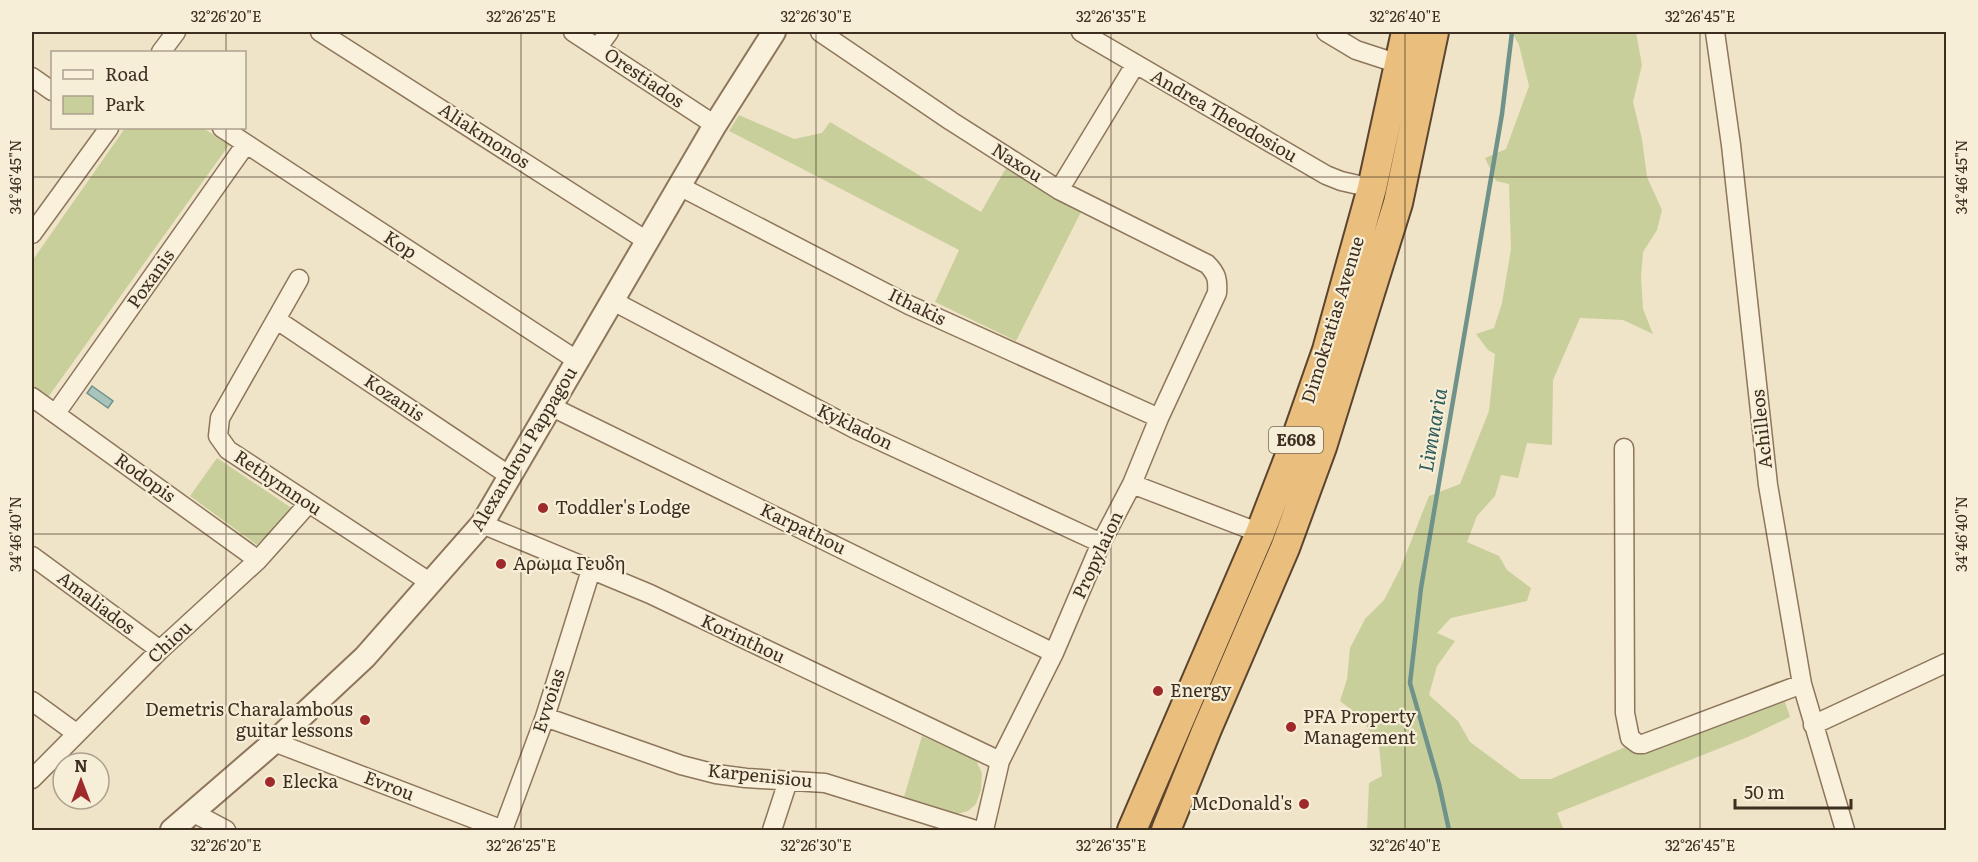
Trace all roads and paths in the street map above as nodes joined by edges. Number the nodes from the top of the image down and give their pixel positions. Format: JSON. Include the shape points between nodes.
{"nodes":[{"id":1,"x":176,"y":32,"type":"edge"},
{"id":2,"x":320,"y":32,"type":"edge"},
{"id":3,"x":573,"y":32,"type":"edge"},
{"id":4,"x":609,"y":32,"type":"edge"},
{"id":5,"x":774,"y":32,"type":"edge"},
{"id":6,"x":820,"y":32,"type":"edge"},
{"id":7,"x":1081,"y":32,"type":"edge"},
{"id":8,"x":1326,"y":32,"type":"edge"},
{"id":9,"x":1406,"y":32,"type":"edge"},
{"id":10,"x":1434,"y":32,"type":"edge"},
{"id":11,"x":1715,"y":32,"type":"edge"},
{"id":12,"x":598,"y":47,"type":"junction"},
{"id":13,"x":162,"y":51,"type":"edge"},
{"id":14,"x":1399,"y":64,"type":"junction"},
{"id":15,"x":1135,"y":65,"type":"junction"},
{"id":16,"x":32,"y":77,"type":"edge"},
{"id":17,"x":51,"y":91,"type":"edge"},
{"id":18,"x":715,"y":125,"type":"junction"},
{"id":19,"x":106,"y":129,"type":"edge"},
{"id":20,"x":224,"y":129,"type":"edge"},
{"id":21,"x":246,"y":144,"type":"junction"},
{"id":22,"x":680,"y":186,"type":"junction"},
{"id":23,"x":1372,"y":188,"type":"junction"},
{"id":24,"x":1059,"y":190,"type":"junction"},
{"id":25,"x":32,"y":234,"type":"edge"},
{"id":26,"x":647,"y":242,"type":"junction"},
{"id":27,"x":299,"y":279,"type":"dead end"},
{"id":28,"x":1218,"y":282,"type":"joint"},
{"id":29,"x":613,"y":301,"type":"junction"},
{"id":30,"x":277,"y":320,"type":"junction"},
{"id":31,"x":578,"y":361,"type":"junction"},
{"id":32,"x":32,"y":397,"type":"edge"},
{"id":33,"x":552,"y":407,"type":"junction"},
{"id":34,"x":56,"y":413,"type":"junction"},
{"id":35,"x":1159,"y":418,"type":"junction"},
{"id":36,"x":1624,"y":447,"type":"dead end"},
{"id":37,"x":510,"y":476,"type":"junction"},
{"id":38,"x":1132,"y":483,"type":"junction"},
{"id":39,"x":308,"y":504,"type":"junction"},
{"id":40,"x":482,"y":524,"type":"junction"},
{"id":41,"x":1260,"y":533,"type":"junction"},
{"id":42,"x":1101,"y":543,"type":"junction"},
{"id":43,"x":32,"y":556,"type":"edge"},
{"id":44,"x":258,"y":560,"type":"junction"},
{"id":45,"x":591,"y":570,"type":"junction"},
{"id":46,"x":431,"y":583,"type":"junction"},
{"id":47,"x":160,"y":650,"type":"junction"},
{"id":48,"x":1054,"y":652,"type":"junction"},
{"id":49,"x":1947,"y":663,"type":"edge"},
{"id":50,"x":1802,"y":684,"type":"junction"},
{"id":51,"x":32,"y":701,"type":"edge"},
{"id":52,"x":545,"y":717,"type":"junction"},
{"id":53,"x":1813,"y":725,"type":"junction"},
{"id":54,"x":76,"y":733,"type":"junction"},
{"id":55,"x":274,"y":742,"type":"junction"},
{"id":56,"x":1000,"y":761,"type":"junction"},
{"id":57,"x":32,"y":779,"type":"edge"},
{"id":58,"x":788,"y":781,"type":"junction"},
{"id":59,"x":192,"y":812,"type":"junction"},
{"id":60,"x":1846,"y":827,"type":"edge"},
{"id":61,"x":503,"y":830,"type":"edge"},
{"id":62,"x":172,"y":831,"type":"edge"},
{"id":63,"x":226,"y":831,"type":"edge"},
{"id":64,"x":772,"y":831,"type":"edge"},
{"id":65,"x":976,"y":831,"type":"edge"},
{"id":66,"x":984,"y":831,"type":"edge"},
{"id":67,"x":1132,"y":831,"type":"edge"},
{"id":68,"x":1166,"y":831,"type":"edge"}],
"edges":[{"from":1,"to":13,"type":"street"},
{"from":2,"to":26,"type":"street","name":"Aliakmonos"},
{"from":3,"to":12,"type":"street","name":"Orestiados"},
{"from":4,"to":12,"type":"street"},
{"from":5,"to":18,"type":"street","name":"Alexandrou Pappagou"},
{"from":6,"to":24,"type":"street","name":"Naxou"},
{"from":7,"to":15,"type":"street","name":"Andrea Theodosiou"},
{"from":8,"to":14,"type":"street","via":[[1356,50]]},
{"from":9,"to":14,"type":"highway","name":"Dimokratias Avenue","number":"E608"},
{"from":10,"to":68,"type":"highway","name":"Dimokratias Avenue","number":"E608","via":[[1398,203],[1322,447],[1285,548]]},
{"from":11,"to":50,"type":"street","name":"Achilleos","via":[[1768,485]]},
{"from":12,"to":18,"type":"street","name":"Orestiados"},
{"from":14,"to":23,"type":"highway","name":"Dimokratias Avenue","number":"E608"},
{"from":15,"to":23,"type":"street","name":"Andrea Theodosiou","via":[[1326,175]]},
{"from":15,"to":24,"type":"street"},
{"from":16,"to":17,"type":"street"},
{"from":18,"to":22,"type":"street","name":"Alexandrou Pappagou"},
{"from":19,"to":25,"type":"street"},
{"from":20,"to":21,"type":"street","name":"Kop"},
{"from":21,"to":31,"type":"street","name":"Kop"},
{"from":21,"to":34,"type":"street","name":"Poxanis"},
{"from":22,"to":26,"type":"street","name":"Alexandrou Pappagou"},
{"from":22,"to":35,"type":"street","name":"Ithakis","via":[[909,304]]},
{"from":23,"to":41,"type":"highway","name":"Dimokratias Avenue","number":"E608","via":[[1327,350]]},
{"from":24,"to":28,"type":"street","name":"Naxou","via":[[1195,257],[1215,272]]},
{"from":26,"to":29,"type":"street","name":"Alexandrou Pappagou"},
{"from":27,"to":30,"type":"street","name":"Rethymnou"},
{"from":28,"to":35,"type":"street","name":"Propylaion","via":[[1217,293]]},
{"from":29,"to":31,"type":"street","name":"Alexandrou Pappagou"},
{"from":29,"to":42,"type":"street","name":"Kykladon","via":[[855,429]]},
{"from":30,"to":37,"type":"street","name":"Kozanis"},
{"from":30,"to":39,"type":"street","name":"Rethymnou","via":[[220,418],[218,436],[228,450]]},
{"from":31,"to":33,"type":"street","name":"Alexandrou Pappagou"},
{"from":32,"to":34,"type":"street","name":"Rodopis"},
{"from":33,"to":37,"type":"street","name":"Alexandrou Pappagou"},
{"from":33,"to":48,"type":"street","name":"Karpathou"},
{"from":34,"to":44,"type":"street","name":"Rodopis"},
{"from":35,"to":38,"type":"street","name":"Propylaion"},
{"from":36,"to":50,"type":"street","via":[[1624,713],[1630,738],[1643,744]]},
{"from":37,"to":40,"type":"street","name":"Alexandrou Pappagou"},
{"from":38,"to":41,"type":"street"},
{"from":38,"to":42,"type":"street","name":"Propylaion"},
{"from":39,"to":44,"type":"street","name":"Chiou"},
{"from":39,"to":46,"type":"street","name":"Rethymnou"},
{"from":40,"to":45,"type":"street","name":"Korinthou"},
{"from":40,"to":46,"type":"street","name":"Alexandrou Pappagou"},
{"from":41,"to":67,"type":"highway","name":"Dimokratias Avenue","number":"E608"},
{"from":42,"to":48,"type":"street","name":"Propylaion"},
{"from":43,"to":47,"type":"street","name":"Amaliados"},
{"from":44,"to":47,"type":"street","name":"Chiou"},
{"from":45,"to":52,"type":"street","name":"Evvoias"},
{"from":45,"to":56,"type":"street","name":"Korinthou","via":[[650,594]]},
{"from":46,"to":55,"type":"street","name":"Alexandrou Pappagou","via":[[365,657]]},
{"from":47,"to":54,"type":"street","name":"Chiou"},
{"from":48,"to":56,"type":"street","name":"Propylaion"},
{"from":49,"to":53,"type":"street"},
{"from":50,"to":53,"type":"street","name":"Achilleos"},
{"from":51,"to":54,"type":"street"},
{"from":52,"to":58,"type":"street","name":"Karpenisiou","via":[[681,765],[746,778]]},
{"from":52,"to":61,"type":"street","name":"Evvoias"},
{"from":53,"to":60,"type":"street","name":"Achilleos"},
{"from":54,"to":57,"type":"street","name":"Chiou"},
{"from":55,"to":59,"type":"street","name":"Alexandrou Pappagou"},
{"from":55,"to":61,"type":"street","name":"Evrou"},
{"from":56,"to":66,"type":"street","name":"Propylaion"},
{"from":58,"to":64,"type":"street"},
{"from":58,"to":65,"type":"street","name":"Karpenisiou","via":[[825,783]]},
{"from":59,"to":62,"type":"street","name":"Alexandrou Pappagou"},
{"from":59,"to":63,"type":"street"}]}
